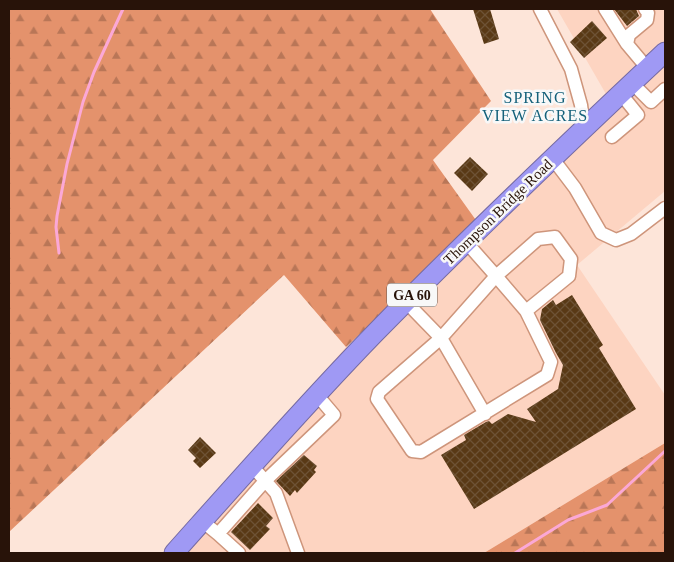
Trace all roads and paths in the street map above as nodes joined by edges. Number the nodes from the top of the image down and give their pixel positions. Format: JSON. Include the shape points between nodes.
{"nodes":[{"id":1,"x":540,"y":9,"type":"edge"},
{"id":2,"x":605,"y":9,"type":"edge"},
{"id":3,"x":645,"y":9,"type":"edge"},
{"id":4,"x":627,"y":44,"type":"junction"},
{"id":5,"x":665,"y":52,"type":"edge"},
{"id":6,"x":648,"y":68,"type":"junction"},
{"id":7,"x":627,"y":88,"type":"junction"},
{"id":8,"x":665,"y":89,"type":"edge"},
{"id":9,"x":579,"y":134,"type":"junction"},
{"id":10,"x":612,"y":137,"type":"dead end"},
{"id":11,"x":553,"y":159,"type":"junction"},
{"id":12,"x":665,"y":208,"type":"edge"},
{"id":13,"x":466,"y":242,"type":"junction"},
{"id":14,"x":496,"y":276,"type":"junction"},
{"id":15,"x":406,"y":302,"type":"junction"},
{"id":16,"x":526,"y":311,"type":"junction"},
{"id":17,"x":441,"y":338,"type":"junction"},
{"id":18,"x":317,"y":395,"type":"junction"},
{"id":19,"x":484,"y":414,"type":"junction"},
{"id":20,"x":252,"y":466,"type":"junction"},
{"id":21,"x":265,"y":480,"type":"junction"},
{"id":22,"x":202,"y":521,"type":"junction"},
{"id":23,"x":218,"y":534,"type":"junction"},
{"id":24,"x":174,"y":553,"type":"edge"},
{"id":25,"x":239,"y":553,"type":"edge"},
{"id":26,"x":298,"y":553,"type":"edge"}],
"edges":[{"from":1,"to":9,"type":"street","via":[[571,69],[581,105],[583,122]]},
{"from":2,"to":4,"type":"street"},
{"from":3,"to":4,"type":"street","via":[[647,20],[629,35]]},
{"from":4,"to":6,"type":"street"},
{"from":5,"to":6,"type":"highway","name":"Thompson Bridge Road","number":"GA 60"},
{"from":6,"to":7,"type":"highway","name":"Thompson Bridge Road","number":"GA 60"},
{"from":7,"to":8,"type":"street","via":[[651,102]]},
{"from":7,"to":9,"type":"highway","name":"Thompson Bridge Road","number":"GA 60"},
{"from":7,"to":10,"type":"street","via":[[638,115]]},
{"from":9,"to":11,"type":"highway","name":"Thompson Bridge Road","number":"GA 60"},
{"from":11,"to":12,"type":"street","via":[[575,188],[601,233],[616,240],[631,234]]},
{"from":11,"to":13,"type":"highway","name":"Thompson Bridge Road","number":"GA 60"},
{"from":13,"to":14,"type":"street"},
{"from":13,"to":15,"type":"highway","name":"Thompson Bridge Road","number":"GA 60"},
{"from":14,"to":16,"type":"street"},
{"from":14,"to":16,"type":"street","via":[[538,239],[555,237],[570,259],[569,276]]},
{"from":14,"to":17,"type":"street"},
{"from":15,"to":17,"type":"street"},
{"from":15,"to":18,"type":"highway","name":"Thompson Bridge Road","number":"GA 60"},
{"from":16,"to":19,"type":"street","via":[[551,362],[547,375]]},
{"from":17,"to":19,"type":"street"},
{"from":17,"to":19,"type":"street","via":[[379,392],[377,399],[412,451],[421,452]]},
{"from":18,"to":20,"type":"highway","name":"Thompson Bridge Road","number":"GA 60"},
{"from":18,"to":21,"type":"street","via":[[334,415]]},
{"from":20,"to":21,"type":"street"},
{"from":20,"to":22,"type":"highway","name":"Thompson Bridge Road","number":"GA 60"},
{"from":21,"to":23,"type":"street"},
{"from":21,"to":26,"type":"street","via":[[276,493]]},
{"from":22,"to":23,"type":"street"},
{"from":22,"to":24,"type":"highway","name":"Thompson Bridge Road","number":"GA 60"},
{"from":23,"to":25,"type":"street"}]}
